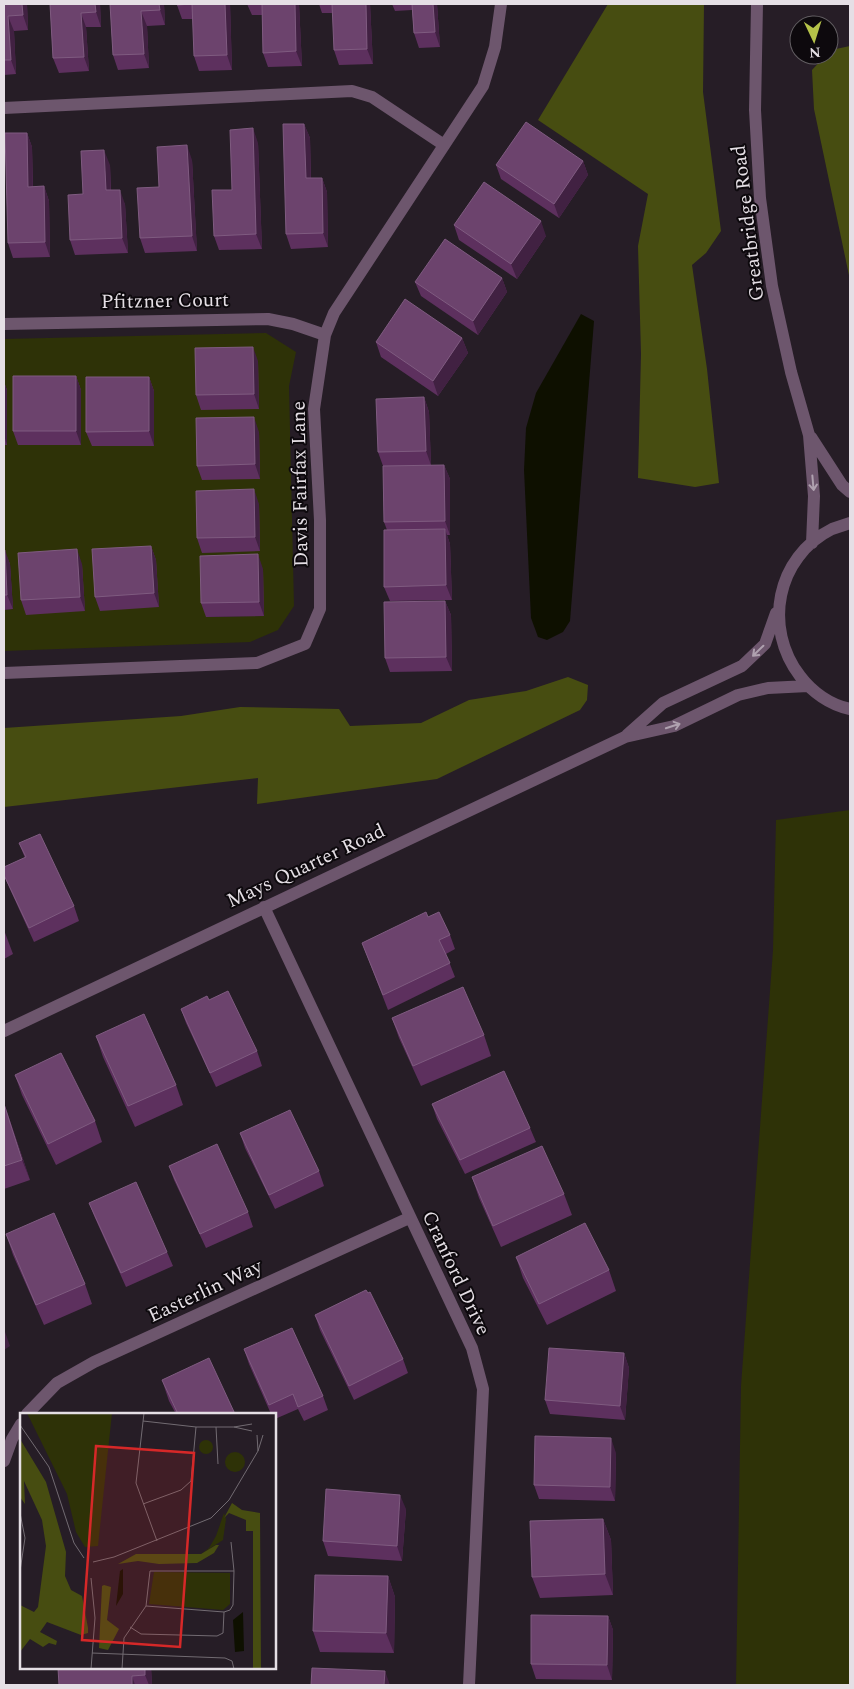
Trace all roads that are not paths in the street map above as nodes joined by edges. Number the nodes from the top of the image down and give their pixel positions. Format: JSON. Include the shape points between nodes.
{"nodes":[{"id":1,"x":501,"y":4,"type":"edge"},
{"id":2,"x":757,"y":4,"type":"edge"},
{"id":3,"x":4,"y":108,"type":"edge"},
{"id":4,"x":444,"y":144,"type":"junction"},
{"id":5,"x":4,"y":324,"type":"edge"},
{"id":6,"x":325,"y":335,"type":"junction"},
{"id":7,"x":809,"y":434,"type":"junction"},
{"id":8,"x":850,"y":492,"type":"edge"},
{"id":9,"x":850,"y":523,"type":"edge"},
{"id":10,"x":812,"y":543,"type":"junction"},
{"id":11,"x":778,"y":607,"type":"junction"},
{"id":12,"x":4,"y":674,"type":"edge"},
{"id":13,"x":808,"y":686,"type":"junction"},
{"id":14,"x":850,"y":709,"type":"edge"},
{"id":15,"x":625,"y":737,"type":"junction"},
{"id":16,"x":264,"y":907,"type":"junction"},
{"id":17,"x":4,"y":1031,"type":"edge"},
{"id":18,"x":409,"y":1218,"type":"junction"},
{"id":19,"x":29,"y":1413,"type":"edge"},
{"id":20,"x":20,"y":1426,"type":"edge"},
{"id":21,"x":4,"y":1461,"type":"edge"},
{"id":22,"x":469,"y":1685,"type":"edge"}],
"edges":[{"from":1,"to":4,"type":"street","name":"Davis Fairfax Lane","via":[[495,47],[482,86]]},
{"from":2,"to":7,"type":"street","name":"Greatbridge Road","via":[[755,110],[760,198],[772,286]]},
{"from":3,"to":4,"type":"street","via":[[352,91],[372,97]]},
{"from":4,"to":6,"type":"street","name":"Davis Fairfax Lane","via":[[334,313]]},
{"from":5,"to":6,"type":"street","name":"Pfitzner Court","via":[[268,319]]},
{"from":6,"to":12,"type":"street","name":"Davis Fairfax Lane","via":[[314,409],[320,520],[320,610],[305,644],[257,663]]},
{"from":7,"to":8,"type":"street","name":"Greatbridge Road"},
{"from":7,"to":10,"type":"street","name":"Greatbridge Road","one_way":true,"via":[[814,496]]},
{"from":9,"to":10,"type":"street","via":[[832,529]]},
{"from":10,"to":11,"type":"street","via":[[795,561],[784,583]]},
{"from":11,"to":13,"type":"street","via":[[780,636],[790,663]]},
{"from":11,"to":15,"type":"street","name":"Mays Quarter Road","one_way":true,"via":[[765,644],[742,666],[663,704]]},
{"from":13,"to":14,"type":"street","via":[[825,699]]},
{"from":15,"to":13,"type":"street","name":"Mays Quarter Road","one_way":true,"via":[[674,726],[738,695],[768,688]]},
{"from":15,"to":16,"type":"street","name":"Mays Quarter Road"},
{"from":16,"to":17,"type":"street","name":"Mays Quarter Road"},
{"from":16,"to":18,"type":"street","name":"Cranford Drive"},
{"from":18,"to":19,"type":"street","name":"Easterlin Way","via":[[94,1362],[57,1383]]},
{"from":18,"to":22,"type":"street","name":"Cranford Drive","via":[[472,1348],[483,1389]]},
{"from":20,"to":21,"type":"street"}]}
